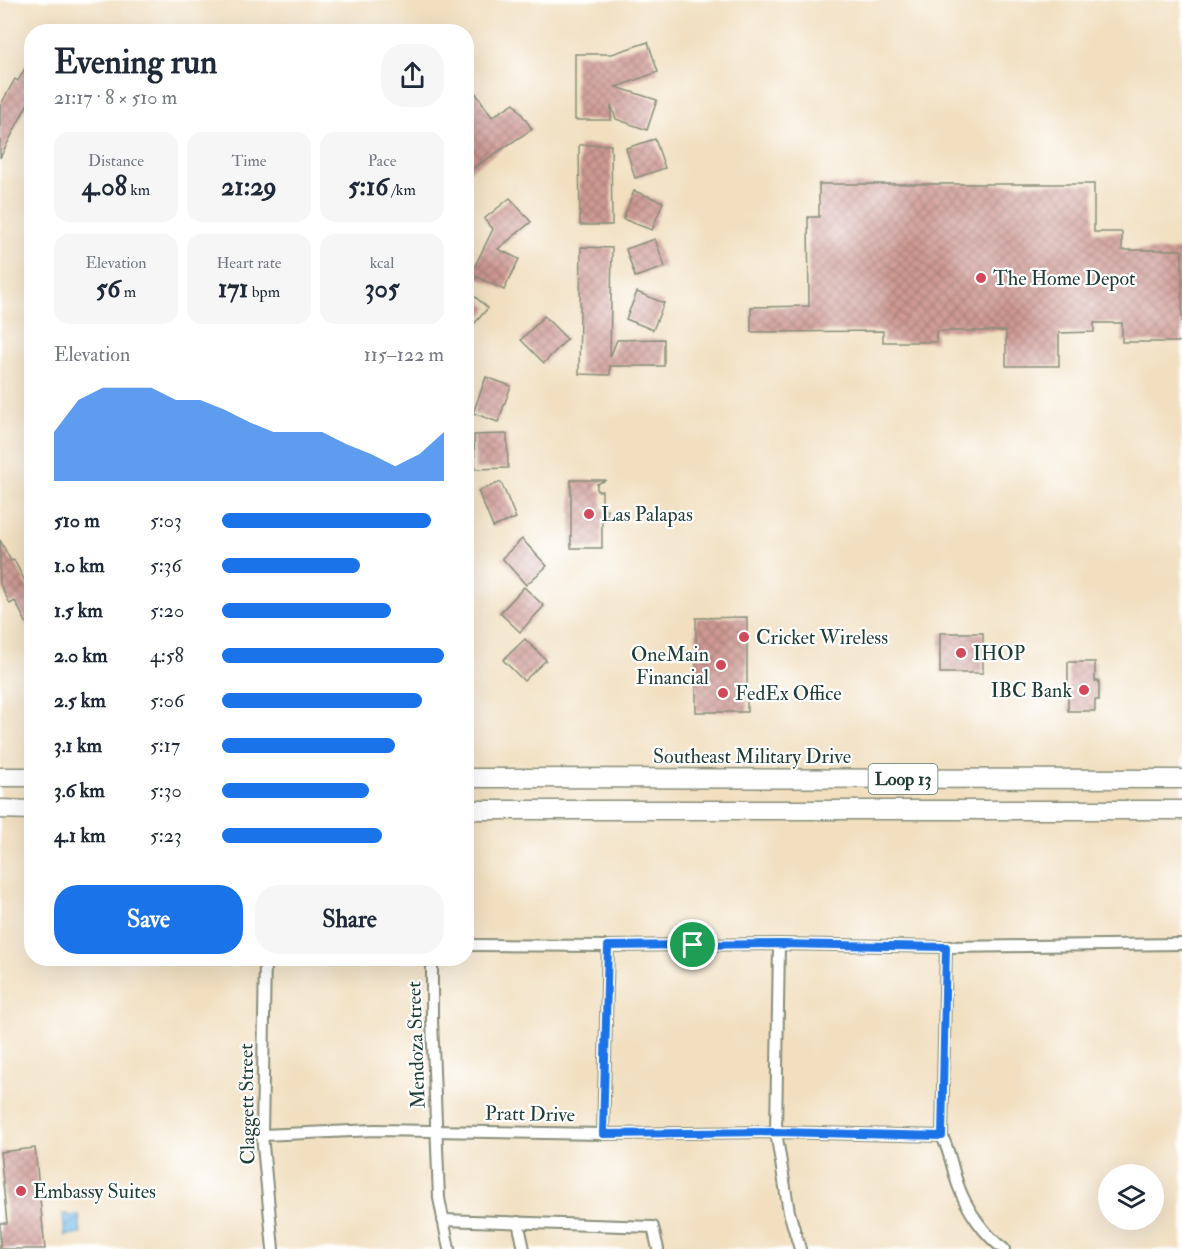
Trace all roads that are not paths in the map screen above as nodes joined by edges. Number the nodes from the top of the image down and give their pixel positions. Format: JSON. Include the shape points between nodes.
{"nodes":[{"id":1,"x":0,"y":777,"type":"edge"},
{"id":2,"x":24,"y":777,"type":"edge"},
{"id":3,"x":474,"y":778,"type":"edge"},
{"id":4,"x":613,"y":778,"type":"junction"},
{"id":5,"x":642,"y":779,"type":"junction"},
{"id":6,"x":1173,"y":779,"type":"edge"},
{"id":7,"x":0,"y":809,"type":"edge"},
{"id":8,"x":24,"y":810,"type":"edge"},
{"id":9,"x":474,"y":810,"type":"edge"},
{"id":10,"x":613,"y":810,"type":"junction"},
{"id":11,"x":642,"y":810,"type":"junction"},
{"id":12,"x":1173,"y":810,"type":"edge"},
{"id":13,"x":779,"y":944,"type":"junction"},
{"id":14,"x":1182,"y":944,"type":"edge"},
{"id":15,"x":474,"y":945,"type":"edge"},
{"id":16,"x":608,"y":946,"type":"junction"},
{"id":17,"x":946,"y":947,"type":"junction"},
{"id":18,"x":265,"y":966,"type":"edge"},
{"id":19,"x":432,"y":966,"type":"edge"},
{"id":20,"x":436,"y":1130,"type":"junction"},
{"id":21,"x":776,"y":1132,"type":"junction"},
{"id":22,"x":603,"y":1134,"type":"junction"},
{"id":23,"x":262,"y":1135,"type":"junction"},
{"id":24,"x":942,"y":1136,"type":"junction"},
{"id":25,"x":443,"y":1220,"type":"junction"},
{"id":26,"x":518,"y":1222,"type":"junction"},
{"id":27,"x":273,"y":1249,"type":"edge"},
{"id":28,"x":448,"y":1249,"type":"edge"},
{"id":29,"x":524,"y":1249,"type":"edge"},
{"id":30,"x":658,"y":1249,"type":"edge"},
{"id":31,"x":800,"y":1249,"type":"edge"},
{"id":32,"x":1004,"y":1249,"type":"edge"}],
"edges":[{"from":1,"to":2,"type":"main road"},
{"from":3,"to":4,"type":"main road","name":"Southeast Military Drive","number":"Loop 13"},
{"from":4,"to":5,"type":"main road","name":"Southeast Military Drive","number":"Loop 13"},
{"from":4,"to":10,"type":"main road"},
{"from":5,"to":6,"type":"main road","name":"Southeast Military Drive","number":"Loop 13"},
{"from":5,"to":11,"type":"main road"},
{"from":6,"to":12,"type":"main road"},
{"from":7,"to":8,"type":"main road"},
{"from":9,"to":10,"type":"main road","number":"Loop 13"},
{"from":10,"to":11,"type":"main road","number":"Loop 13"},
{"from":11,"to":12,"type":"main road","number":"Loop 13"},
{"from":13,"to":16,"type":"street"},
{"from":13,"to":17,"type":"street"},
{"from":13,"to":21,"type":"street"},
{"from":14,"to":17,"type":"street"},
{"from":15,"to":16,"type":"street"},
{"from":16,"to":22,"type":"street"},
{"from":17,"to":24,"type":"street"},
{"from":18,"to":23,"type":"street","name":"Claggett Street"},
{"from":19,"to":20,"type":"street","name":"Mendoza Street"},
{"from":20,"to":22,"type":"street","name":"Pratt Drive"},
{"from":20,"to":23,"type":"street","name":"Pratt Drive"},
{"from":20,"to":25,"type":"street","name":"Mendoza Street"},
{"from":21,"to":22,"type":"street","name":"Pratt Drive"},
{"from":21,"to":24,"type":"street","name":"Pratt Drive"},
{"from":21,"to":31,"type":"street","via":[[789,1212]]},
{"from":23,"to":27,"type":"street","name":"Claggett Street"},
{"from":24,"to":32,"type":"street","via":[[961,1193],[995,1243]]},
{"from":25,"to":26,"type":"street"},
{"from":25,"to":28,"type":"street","name":"Mendoza Street"},
{"from":26,"to":29,"type":"street"},
{"from":26,"to":30,"type":"street","via":[[653,1227]]}]}
